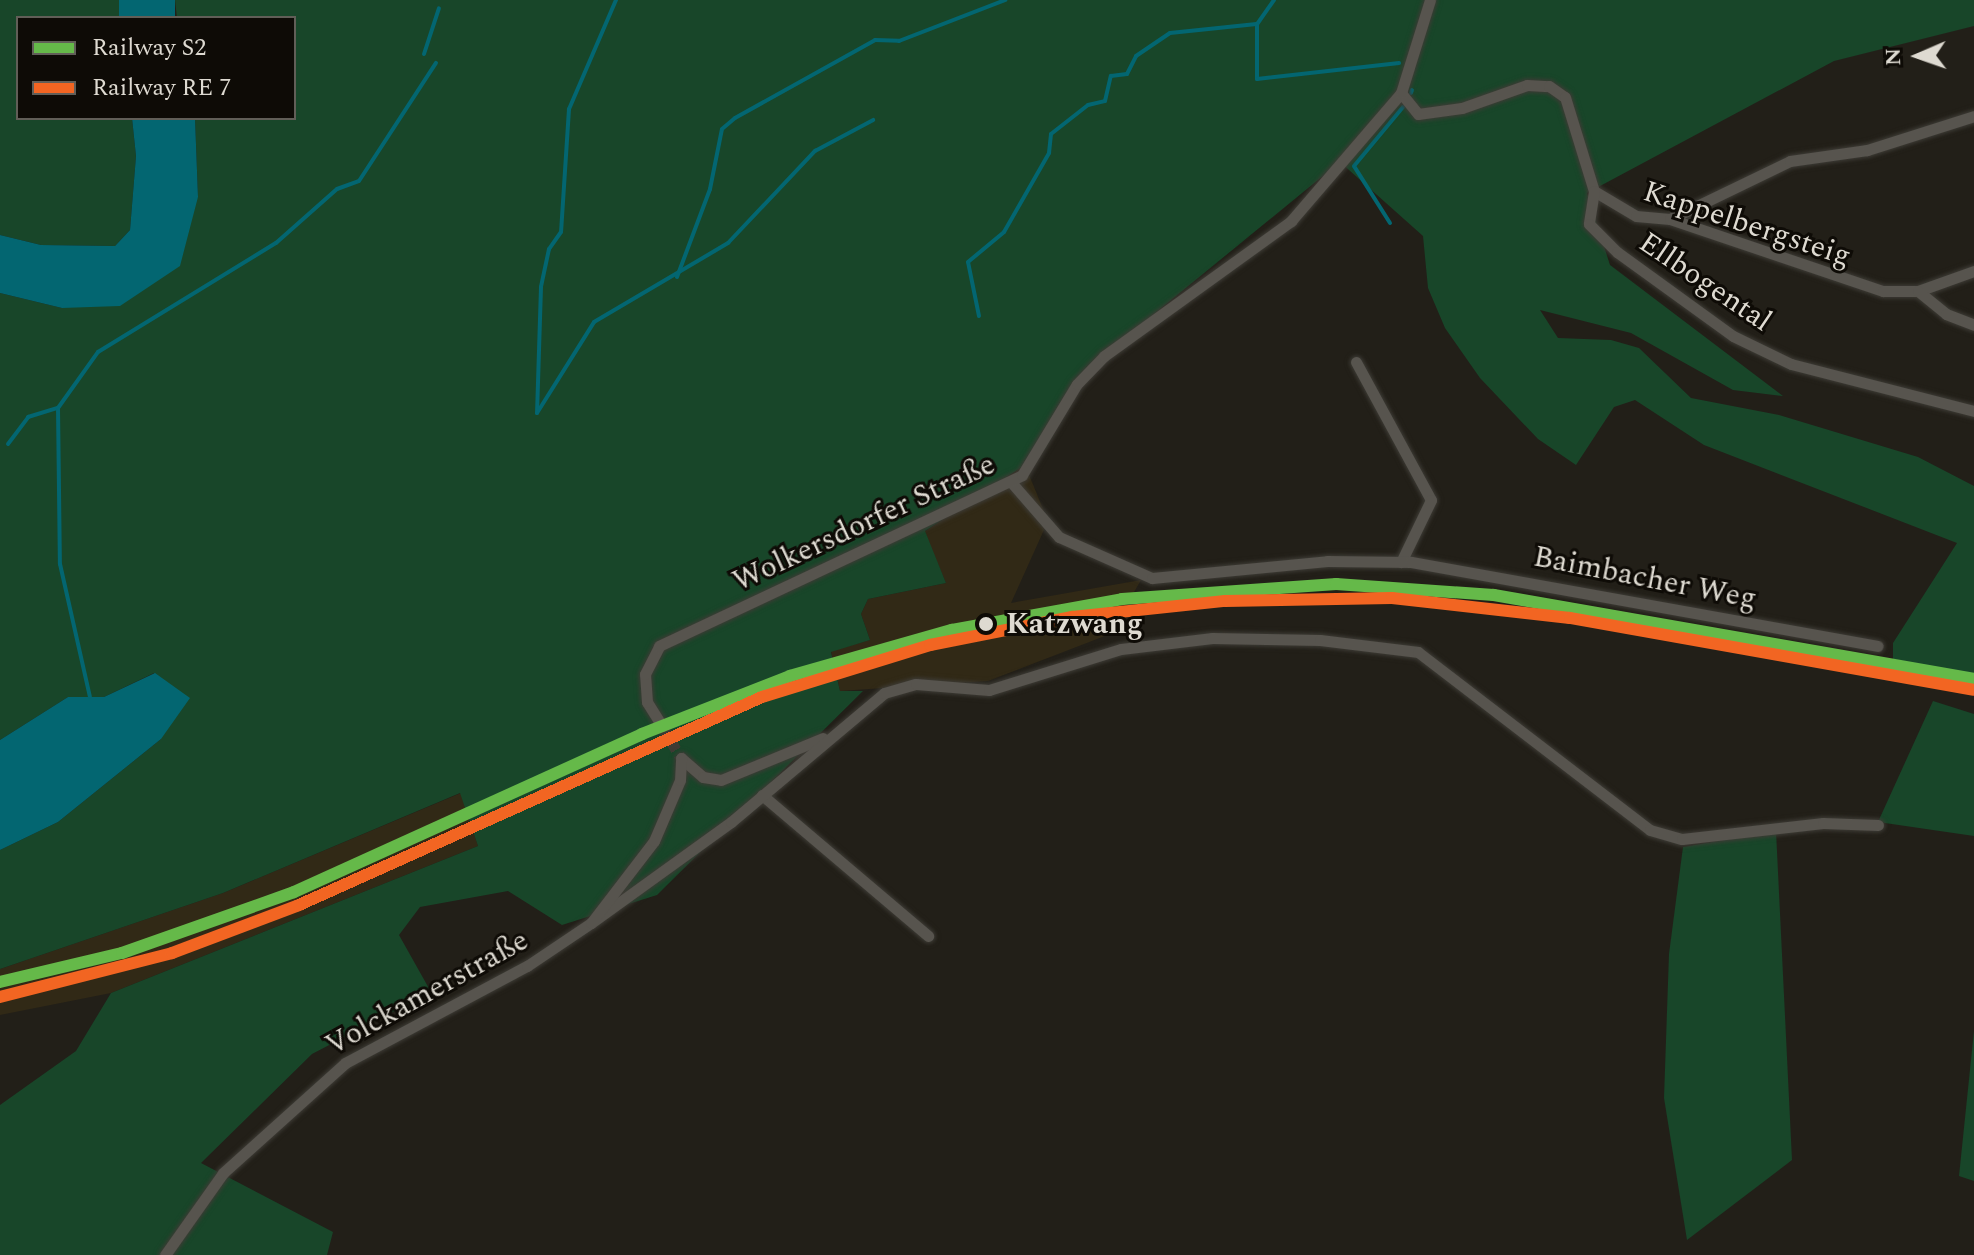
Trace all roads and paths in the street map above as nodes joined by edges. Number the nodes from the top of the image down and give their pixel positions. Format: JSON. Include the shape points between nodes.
{"nodes":[{"id":1,"x":1430,"y":0,"type":"edge"},
{"id":2,"x":1401,"y":93,"type":"junction"},
{"id":3,"x":1974,"y":116,"type":"edge"},
{"id":4,"x":1594,"y":191,"type":"junction"},
{"id":5,"x":1670,"y":219,"type":"junction"},
{"id":6,"x":1974,"y":271,"type":"edge"},
{"id":7,"x":1918,"y":291,"type":"junction"},
{"id":8,"x":1974,"y":325,"type":"edge"},
{"id":9,"x":1356,"y":362,"type":"dead end"},
{"id":10,"x":1974,"y":411,"type":"edge"},
{"id":11,"x":1011,"y":482,"type":"junction"},
{"id":12,"x":1401,"y":562,"type":"junction"},
{"id":13,"x":1878,"y":646,"type":"dead end"},
{"id":14,"x":662,"y":726,"type":"tunnel mouth"},
{"id":15,"x":827,"y":736,"type":"junction"},
{"id":16,"x":762,"y":795,"type":"junction"},
{"id":17,"x":1878,"y":825,"type":"dead end"},
{"id":18,"x":591,"y":923,"type":"junction"},
{"id":19,"x":928,"y":936,"type":"dead end"},
{"id":20,"x":165,"y":1255,"type":"edge"}],
"edges":[{"from":1,"to":2,"type":"street","name":"Wolkersdorfer Straße"},
{"from":2,"to":4,"type":"street","via":[[1418,114],[1462,108],[1527,85],[1549,86],[1565,97]]},
{"from":2,"to":11,"type":"street","name":"Wolkersdorfer Straße","via":[[1291,221],[1104,356],[1077,384],[1033,463]]},
{"from":3,"to":5,"type":"street","via":[[1867,150],[1790,161]]},
{"from":4,"to":5,"type":"street","name":"Kappelbergsteig","via":[[1636,216]]},
{"from":4,"to":10,"type":"street","name":"Ellbogental","via":[[1589,224],[1617,252],[1733,336],[1791,364],[1907,399]]},
{"from":5,"to":7,"type":"street","name":"Kappelbergsteig","via":[[1854,283]]},
{"from":6,"to":7,"type":"street","name":"Kappelbergsteig"},
{"from":7,"to":8,"type":"street","via":[[1946,314]]},
{"from":9,"to":12,"type":"street","via":[[1431,500]]},
{"from":11,"to":12,"type":"street","name":"Baimbacher Weg","via":[[1059,537],[1152,578],[1327,561]]},
{"from":11,"to":14,"type":"street","name":"Wolkersdorfer Straße","via":[[788,580],[659,646],[645,674],[647,702]]},
{"from":12,"to":13,"type":"street","name":"Baimbacher Weg","via":[[1607,593]]},
{"from":15,"to":16,"type":"street"},
{"from":15,"to":17,"type":"street","via":[[859,708],[903,686],[989,690],[1121,649],[1212,638],[1320,640],[1418,652],[1650,830],[1682,839],[1823,823]]},
{"from":15,"to":18,"type":"street","via":[[721,780],[703,777],[681,758],[680,780],[654,841]]},
{"from":16,"to":18,"type":"street"},
{"from":16,"to":19,"type":"street"},
{"from":18,"to":20,"type":"street","name":"Volckamerstraße","via":[[527,966],[345,1063],[223,1173]]}]}
